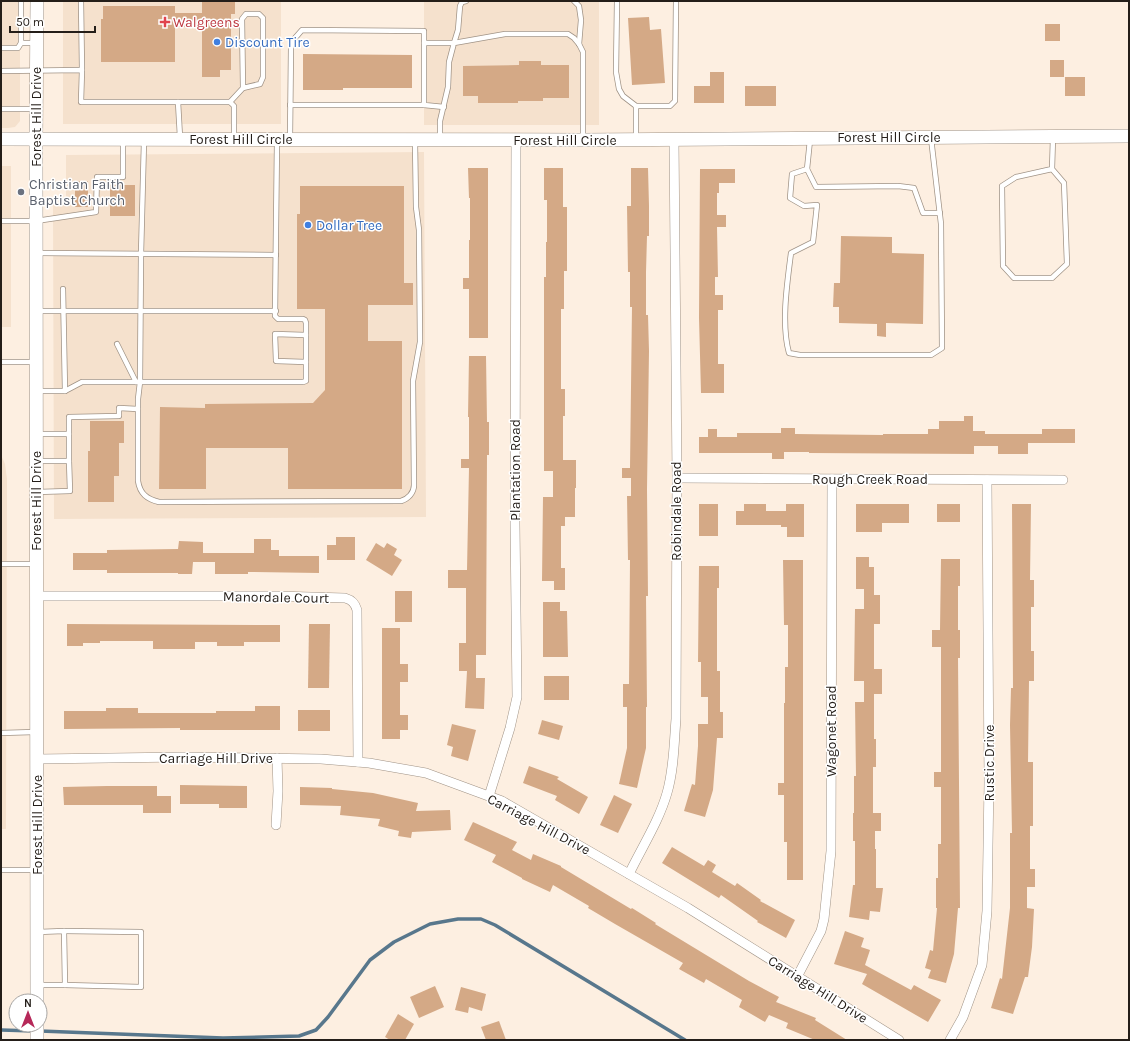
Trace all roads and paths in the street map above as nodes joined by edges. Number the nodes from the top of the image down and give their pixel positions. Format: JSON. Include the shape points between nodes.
{"nodes":[{"id":1,"x":21,"y":1,"type":"edge"},
{"id":2,"x":38,"y":1,"type":"edge"},
{"id":3,"x":81,"y":1,"type":"edge"},
{"id":4,"x":466,"y":1,"type":"edge"},
{"id":5,"x":574,"y":1,"type":"edge"},
{"id":6,"x":617,"y":1,"type":"edge"},
{"id":7,"x":676,"y":1,"type":"edge"},
{"id":8,"x":21,"y":43,"type":"junction"},
{"id":9,"x":37,"y":43,"type":"junction"},
{"id":10,"x":424,"y":43,"type":"junction"},
{"id":11,"x":454,"y":43,"type":"junction"},
{"id":12,"x":580,"y":44,"type":"junction"},
{"id":13,"x":1,"y":48,"type":"edge"},
{"id":14,"x":37,"y":70,"type":"junction"},
{"id":15,"x":82,"y":70,"type":"junction"},
{"id":16,"x":1,"y":71,"type":"edge"},
{"id":17,"x":243,"y":88,"type":"junction"},
{"id":18,"x":178,"y":102,"type":"junction"},
{"id":19,"x":230,"y":102,"type":"junction"},
{"id":20,"x":290,"y":105,"type":"junction"},
{"id":21,"x":424,"y":105,"type":"junction"},
{"id":22,"x":636,"y":106,"type":"junction"},
{"id":23,"x":444,"y":107,"type":"junction"},
{"id":24,"x":1,"y":109,"type":"edge"},
{"id":25,"x":36,"y":109,"type":"junction"},
{"id":26,"x":1053,"y":136,"type":"junction"},
{"id":27,"x":1129,"y":136,"type":"edge"},
{"id":28,"x":931,"y":137,"type":"junction"},
{"id":29,"x":811,"y":138,"type":"junction"},
{"id":30,"x":1,"y":139,"type":"edge"},
{"id":31,"x":36,"y":139,"type":"junction"},
{"id":32,"x":123,"y":139,"type":"junction"},
{"id":33,"x":144,"y":139,"type":"junction"},
{"id":34,"x":180,"y":139,"type":"junction"},
{"id":35,"x":234,"y":139,"type":"junction"},
{"id":36,"x":284,"y":139,"type":"junction"},
{"id":37,"x":636,"y":139,"type":"junction"},
{"id":38,"x":674,"y":139,"type":"junction"},
{"id":39,"x":414,"y":140,"type":"junction"},
{"id":40,"x":440,"y":140,"type":"junction"},
{"id":41,"x":516,"y":140,"type":"junction"},
{"id":42,"x":583,"y":140,"type":"junction"},
{"id":43,"x":807,"y":169,"type":"junction"},
{"id":44,"x":1052,"y":169,"type":"junction"},
{"id":45,"x":940,"y":213,"type":"junction"},
{"id":46,"x":1,"y":221,"type":"edge"},
{"id":47,"x":36,"y":221,"type":"junction"},
{"id":48,"x":36,"y":253,"type":"junction"},
{"id":49,"x":141,"y":254,"type":"junction"},
{"id":50,"x":276,"y":255,"type":"junction"},
{"id":51,"x":63,"y":289,"type":"dead end"},
{"id":52,"x":36,"y":311,"type":"junction"},
{"id":53,"x":64,"y":311,"type":"junction"},
{"id":54,"x":276,"y":311,"type":"junction"},
{"id":55,"x":141,"y":312,"type":"junction"},
{"id":56,"x":306,"y":335,"type":"junction"},
{"id":57,"x":117,"y":344,"type":"dead end"},
{"id":58,"x":1,"y":362,"type":"edge"},
{"id":59,"x":36,"y":362,"type":"junction"},
{"id":60,"x":306,"y":362,"type":"junction"},
{"id":61,"x":138,"y":382,"type":"junction"},
{"id":62,"x":36,"y":391,"type":"junction"},
{"id":63,"x":65,"y":391,"type":"junction"},
{"id":64,"x":138,"y":409,"type":"junction"},
{"id":65,"x":36,"y":434,"type":"junction"},
{"id":66,"x":69,"y":434,"type":"junction"},
{"id":67,"x":36,"y":461,"type":"junction"},
{"id":68,"x":69,"y":461,"type":"junction"},
{"id":69,"x":677,"y":478,"type":"junction"},
{"id":70,"x":832,"y":479,"type":"junction"},
{"id":71,"x":987,"y":480,"type":"junction"},
{"id":72,"x":1063,"y":480,"type":"dead end"},
{"id":73,"x":36,"y":492,"type":"junction"},
{"id":74,"x":1,"y":564,"type":"edge"},
{"id":75,"x":36,"y":564,"type":"junction"},
{"id":76,"x":36,"y":596,"type":"junction"},
{"id":77,"x":36,"y":732,"type":"junction"},
{"id":78,"x":1,"y":733,"type":"edge"},
{"id":79,"x":277,"y":758,"type":"junction"},
{"id":80,"x":36,"y":759,"type":"junction"},
{"id":81,"x":358,"y":762,"type":"junction"},
{"id":82,"x":489,"y":796,"type":"junction"},
{"id":83,"x":276,"y":825,"type":"dead end"},
{"id":84,"x":1,"y":870,"type":"edge"},
{"id":85,"x":36,"y":870,"type":"junction"},
{"id":86,"x":629,"y":874,"type":"junction"},
{"id":87,"x":64,"y":931,"type":"junction"},
{"id":88,"x":37,"y":932,"type":"junction"},
{"id":89,"x":798,"y":977,"type":"junction"},
{"id":90,"x":37,"y":985,"type":"junction"},
{"id":91,"x":65,"y":985,"type":"junction"},
{"id":92,"x":37,"y":993,"type":"edge"},
{"id":93,"x":898,"y":1040,"type":"edge"},
{"id":94,"x":950,"y":1040,"type":"edge"}],
"edges":[{"from":1,"to":8,"type":"lane"},
{"from":2,"to":9,"type":"street","name":"Forest Hill Drive"},
{"from":3,"to":15,"type":"lane"},
{"from":4,"to":11,"type":"lane","via":[[460,6]]},
{"from":5,"to":12,"type":"lane","via":[[579,6],[581,20]]},
{"from":6,"to":22,"type":"lane","via":[[616,72],[619,89],[623,96]]},
{"from":7,"to":22,"type":"lane","via":[[675,101],[670,106]]},
{"from":8,"to":9,"type":"lane"},
{"from":8,"to":13,"type":"lane","via":[[18,48]]},
{"from":9,"to":14,"type":"street","name":"Forest Hill Drive"},
{"from":10,"to":11,"type":"lane"},
{"from":10,"to":20,"type":"lane","via":[[424,31],[302,30],[291,47]]},
{"from":10,"to":21,"type":"lane"},
{"from":11,"to":12,"type":"lane","via":[[505,34],[568,34]]},
{"from":11,"to":23,"type":"lane","via":[[449,62]]},
{"from":12,"to":42,"type":"lane","via":[[584,62]]},
{"from":14,"to":15,"type":"lane"},
{"from":14,"to":16,"type":"lane"},
{"from":14,"to":25,"type":"street","name":"Forest Hill Drive"},
{"from":15,"to":18,"type":"lane","via":[[81,102]]},
{"from":17,"to":17,"type":"lane","via":[[242,19],[246,14],[259,14],[263,18],[263,76],[260,84]]},
{"from":17,"to":19,"type":"lane"},
{"from":18,"to":19,"type":"lane"},
{"from":18,"to":34,"type":"lane"},
{"from":19,"to":35,"type":"lane","via":[[234,106]]},
{"from":20,"to":21,"type":"lane"},
{"from":20,"to":36,"type":"lane"},
{"from":21,"to":23,"type":"lane"},
{"from":22,"to":37,"type":"lane"},
{"from":23,"to":40,"type":"lane","via":[[440,121]]},
{"from":24,"to":25,"type":"lane"},
{"from":25,"to":31,"type":"street","name":"Forest Hill Drive"},
{"from":26,"to":27,"type":"street","name":"Forest Hill Circle"},
{"from":26,"to":28,"type":"street","name":"Forest Hill Circle"},
{"from":26,"to":44,"type":"lane"},
{"from":28,"to":29,"type":"street","name":"Forest Hill Circle"},
{"from":28,"to":45,"type":"lane"},
{"from":29,"to":38,"type":"street","name":"Forest Hill Circle"},
{"from":29,"to":43,"type":"lane"},
{"from":30,"to":31,"type":"street","name":"Forest Hill Circle"},
{"from":31,"to":32,"type":"street","name":"Forest Hill Circle"},
{"from":31,"to":47,"type":"street","name":"Forest Hill Drive"},
{"from":32,"to":33,"type":"street","name":"Forest Hill Circle"},
{"from":32,"to":47,"type":"lane","via":[[123,177],[97,177],[96,212]]},
{"from":33,"to":34,"type":"street","name":"Forest Hill Circle"},
{"from":33,"to":49,"type":"lane"},
{"from":34,"to":35,"type":"street","name":"Forest Hill Circle"},
{"from":35,"to":36,"type":"street","name":"Forest Hill Circle"},
{"from":36,"to":39,"type":"street","name":"Forest Hill Circle"},
{"from":36,"to":50,"type":"lane"},
{"from":37,"to":38,"type":"street","name":"Forest Hill Circle"},
{"from":37,"to":42,"type":"street","name":"Forest Hill Circle"},
{"from":38,"to":69,"type":"street","name":"Robindale Road"},
{"from":39,"to":40,"type":"street","name":"Forest Hill Circle"},
{"from":39,"to":64,"type":"lane","via":[[419,230],[420,342],[413,381],[414,489],[406,500],[154,501],[145,496],[139,488]]},
{"from":40,"to":41,"type":"street","name":"Forest Hill Circle"},
{"from":41,"to":42,"type":"street","name":"Forest Hill Circle"},
{"from":41,"to":82,"type":"street","name":"Plantation Road","via":[[517,697]]},
{"from":43,"to":45,"type":"lane","via":[[816,188],[914,188],[923,213]]},
{"from":43,"to":45,"type":"lane","via":[[792,174],[791,182],[790,198],[804,206],[817,206],[813,242],[791,253],[785,339],[789,353],[931,355],[942,348]]},
{"from":44,"to":44,"type":"lane","via":[[1016,177],[1002,186],[1003,266],[1014,278],[1052,278],[1067,264],[1064,183]]},
{"from":46,"to":47,"type":"lane"},
{"from":47,"to":48,"type":"street","name":"Forest Hill Drive"},
{"from":48,"to":49,"type":"lane"},
{"from":48,"to":52,"type":"street","name":"Forest Hill Drive"},
{"from":49,"to":50,"type":"lane"},
{"from":49,"to":55,"type":"lane"},
{"from":50,"to":54,"type":"lane"},
{"from":51,"to":53,"type":"lane"},
{"from":52,"to":53,"type":"lane"},
{"from":52,"to":59,"type":"street","name":"Forest Hill Drive"},
{"from":53,"to":55,"type":"lane"},
{"from":53,"to":63,"type":"lane"},
{"from":54,"to":55,"type":"lane"},
{"from":54,"to":56,"type":"lane","via":[[275,316],[278,319],[305,320]]},
{"from":55,"to":61,"type":"lane"},
{"from":56,"to":60,"type":"lane"},
{"from":56,"to":60,"type":"lane","via":[[275,334],[276,361]]},
{"from":57,"to":61,"type":"lane"},
{"from":58,"to":59,"type":"lane"},
{"from":59,"to":62,"type":"street","name":"Forest Hill Drive"},
{"from":60,"to":61,"type":"lane","via":[[307,378],[303,382]]},
{"from":61,"to":63,"type":"lane","via":[[80,382]]},
{"from":61,"to":64,"type":"lane"},
{"from":62,"to":63,"type":"lane"},
{"from":62,"to":65,"type":"street","name":"Forest Hill Drive"},
{"from":64,"to":66,"type":"lane","via":[[120,408],[120,416],[69,417]]},
{"from":65,"to":66,"type":"lane"},
{"from":65,"to":67,"type":"street","name":"Forest Hill Drive"},
{"from":66,"to":68,"type":"lane"},
{"from":67,"to":68,"type":"lane"},
{"from":67,"to":73,"type":"street","name":"Forest Hill Drive"},
{"from":68,"to":73,"type":"lane","via":[[70,491]]},
{"from":69,"to":70,"type":"street","name":"Rough Creek Road"},
{"from":69,"to":86,"type":"street","name":"Robindale Road","via":[[676,719],[673,758],[667,792],[659,816]]},
{"from":70,"to":71,"type":"street","name":"Rough Creek Road"},
{"from":70,"to":89,"type":"street","name":"Wagonet Road","via":[[831,851],[824,919]]},
{"from":71,"to":72,"type":"street","name":"Rough Creek Road"},
{"from":71,"to":94,"type":"street","name":"Rustic Drive","via":[[987,911],[982,966],[963,1017]]},
{"from":73,"to":75,"type":"street","name":"Forest Hill Drive"},
{"from":74,"to":75,"type":"lane"},
{"from":75,"to":76,"type":"street","name":"Forest Hill Drive"},
{"from":76,"to":77,"type":"street","name":"Forest Hill Drive"},
{"from":76,"to":81,"type":"street","name":"Manordale Court","via":[[277,596],[350,600],[356,605],[357,610]]},
{"from":77,"to":78,"type":"lane"},
{"from":77,"to":80,"type":"street","name":"Forest Hill Drive"},
{"from":79,"to":80,"type":"street","name":"Carriage Hill Drive"},
{"from":79,"to":81,"type":"street","name":"Carriage Hill Drive"},
{"from":79,"to":83,"type":"street"},
{"from":80,"to":85,"type":"street","name":"Forest Hill Drive"},
{"from":81,"to":82,"type":"street","name":"Carriage Hill Drive","via":[[426,774]]},
{"from":82,"to":86,"type":"street","name":"Carriage Hill Drive"},
{"from":84,"to":85,"type":"lane"},
{"from":85,"to":88,"type":"street","name":"Forest Hill Drive"},
{"from":86,"to":89,"type":"street","name":"Carriage Hill Drive"},
{"from":87,"to":88,"type":"lane"},
{"from":87,"to":91,"type":"lane"},
{"from":87,"to":91,"type":"lane","via":[[141,932],[141,987]]},
{"from":88,"to":90,"type":"street","name":"Forest Hill Drive"},
{"from":89,"to":93,"type":"street","name":"Carriage Hill Drive"},
{"from":90,"to":91,"type":"lane"},
{"from":90,"to":92,"type":"street","name":"Forest Hill Drive"}]}
